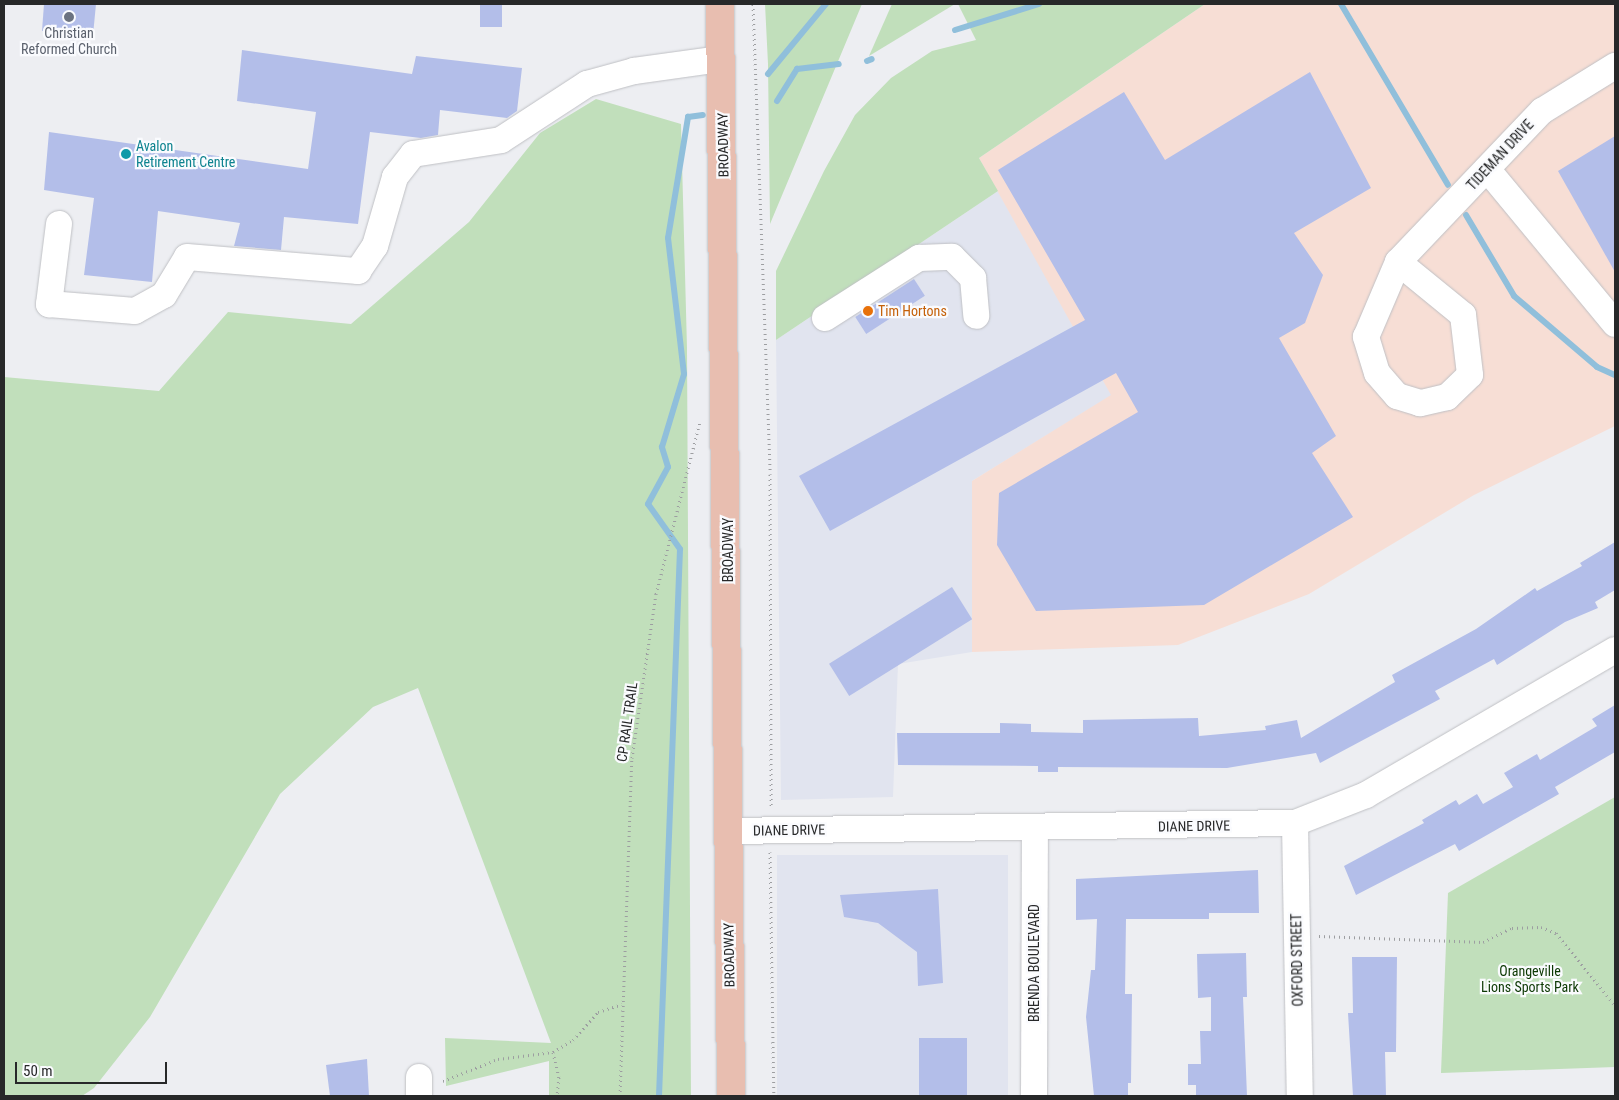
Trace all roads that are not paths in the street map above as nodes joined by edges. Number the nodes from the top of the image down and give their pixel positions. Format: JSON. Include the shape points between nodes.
{"nodes":[{"id":1,"x":720,"y":4,"type":"edge"},
{"id":2,"x":721,"y":59,"type":"junction"},
{"id":3,"x":1615,"y":66,"type":"edge"},
{"id":4,"x":1487,"y":169,"type":"junction"},
{"id":5,"x":59,"y":224,"type":"dead end"},
{"id":6,"x":1398,"y":262,"type":"junction"},
{"id":7,"x":976,"y":316,"type":"dead end"},
{"id":8,"x":824,"y":318,"type":"dead end"},
{"id":9,"x":1615,"y":324,"type":"edge"},
{"id":10,"x":1615,"y":650,"type":"edge"},
{"id":11,"x":1295,"y":823,"type":"junction"},
{"id":12,"x":1035,"y":829,"type":"junction"},
{"id":13,"x":728,"y":831,"type":"junction"},
{"id":14,"x":731,"y":1096,"type":"edge"},
{"id":15,"x":1034,"y":1096,"type":"edge"},
{"id":16,"x":1300,"y":1096,"type":"edge"}],
"edges":[{"from":1,"to":2,"type":"main road","name":"BROADWAY"},
{"from":2,"to":5,"type":"street","via":[[634,71],[587,84],[501,140],[413,154],[396,177],[375,246],[358,272],[187,257],[164,295],[135,311],[49,304]]},
{"from":2,"to":13,"type":"main road","name":"BROADWAY"},
{"from":3,"to":4,"type":"street","name":"TIDEMAN DRIVE","via":[[1542,111]]},
{"from":4,"to":6,"type":"street","name":"TIDEMAN DRIVE"},
{"from":4,"to":9,"type":"street"},
{"from":6,"to":6,"type":"street","name":"TIDEMAN DRIVE","via":[[1366,337],[1377,373],[1397,396],[1420,403],[1447,396],[1470,375],[1463,315]]},
{"from":7,"to":8,"type":"street","via":[[973,278],[952,257],[919,258]]},
{"from":10,"to":11,"type":"street","name":"DIANE DRIVE","via":[[1366,795]]},
{"from":11,"to":12,"type":"street","name":"DIANE DRIVE"},
{"from":11,"to":16,"type":"street","name":"OXFORD STREET"},
{"from":12,"to":13,"type":"street","name":"DIANE DRIVE"},
{"from":12,"to":15,"type":"street","name":"BRENDA BOULEVARD"},
{"from":13,"to":14,"type":"main road","name":"BROADWAY"}]}
